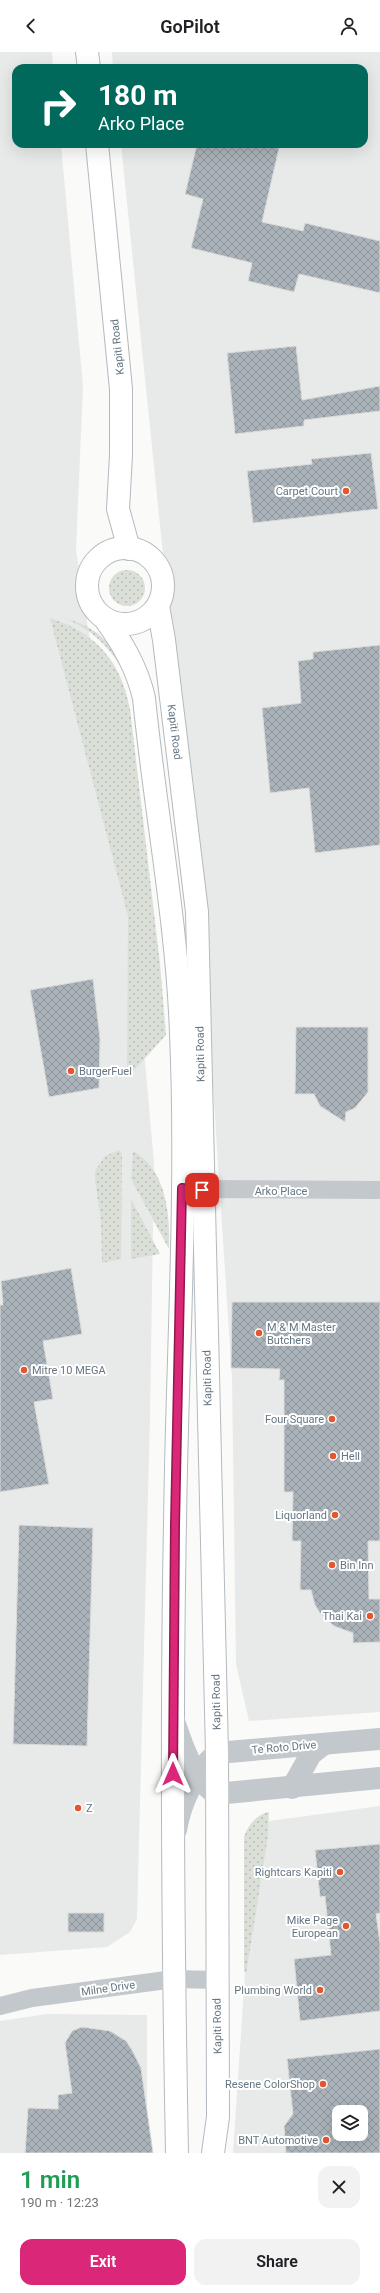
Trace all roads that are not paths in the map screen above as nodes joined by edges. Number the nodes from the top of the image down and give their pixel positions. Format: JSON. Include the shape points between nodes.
{"nodes":[{"id":1,"x":87,"y":52,"type":"edge"},
{"id":2,"x":88,"y":64,"type":"edge"},
{"id":3,"x":97,"y":148,"type":"edge"},
{"id":4,"x":128,"y":549,"type":"junction"},
{"id":5,"x":158,"y":606,"type":"junction"},
{"id":6,"x":105,"y":619,"type":"junction"},
{"id":7,"x":197,"y":912,"type":"junction"},
{"id":8,"x":175,"y":955,"type":"junction"},
{"id":9,"x":192,"y":1189,"type":"junction"},
{"id":10,"x":380,"y":1190,"type":"edge"},
{"id":11,"x":173,"y":1717,"type":"junction"},
{"id":12,"x":380,"y":1739,"type":"edge"},
{"id":13,"x":324,"y":1744,"type":"junction"},
{"id":14,"x":217,"y":1753,"type":"junction"},
{"id":15,"x":198,"y":1775,"type":"junction"},
{"id":16,"x":380,"y":1778,"type":"edge"},
{"id":17,"x":292,"y":1788,"type":"junction"},
{"id":18,"x":216,"y":1794,"type":"junction"},
{"id":19,"x":174,"y":1837,"type":"junction"},
{"id":20,"x":174,"y":1979,"type":"junction"},
{"id":21,"x":217,"y":1980,"type":"junction"},
{"id":22,"x":0,"y":2006,"type":"edge"},
{"id":23,"x":177,"y":2153,"type":"edge"},
{"id":24,"x":213,"y":2153,"type":"edge"}],
"edges":[{"from":1,"to":2,"type":"main road"},
{"from":3,"to":4,"type":"main road","name":"Kapiti Road","via":[[121,389],[118,510]]},
{"from":4,"to":5,"type":"main road","via":[[150,558],[159,570],[163,591]]},
{"from":4,"to":6,"type":"main road","via":[[108,552],[93,566],[88,576],[88,596],[94,609]]},
{"from":5,"to":6,"type":"main road","via":[[144,620],[134,623],[114,623]]},
{"from":5,"to":7,"type":"main road","name":"Kapiti Road"},
{"from":6,"to":8,"type":"main road","name":"Kapiti Road","via":[[132,662],[144,698]]},
{"from":7,"to":8,"type":"main road"},
{"from":7,"to":9,"type":"main road","name":"Kapiti Road"},
{"from":8,"to":9,"type":"main road","name":"Kapiti Road"},
{"from":9,"to":10,"type":"street","name":"Arko Place"},
{"from":9,"to":11,"type":"main road","name":"Kapiti Road"},
{"from":9,"to":14,"type":"main road","name":"Kapiti Road"},
{"from":11,"to":15,"type":"street","via":[[181,1743]]},
{"from":11,"to":19,"type":"main road","name":"Kapiti Road"},
{"from":12,"to":13,"type":"street","name":"Te Roto Drive"},
{"from":13,"to":14,"type":"street","name":"Te Roto Drive"},
{"from":13,"to":17,"type":"street","via":[[310,1754]]},
{"from":14,"to":15,"type":"street"},
{"from":14,"to":18,"type":"main road","name":"Kapiti Road"},
{"from":15,"to":18,"type":"street"},
{"from":15,"to":19,"type":"street","via":[[178,1815]]},
{"from":16,"to":17,"type":"street"},
{"from":17,"to":18,"type":"street"},
{"from":18,"to":21,"type":"main road","name":"Kapiti Road"},
{"from":19,"to":20,"type":"main road","name":"Kapiti Road"},
{"from":20,"to":21,"type":"street","name":"Milne Drive"},
{"from":20,"to":22,"type":"street","name":"Milne Drive","via":[[32,1998]]},
{"from":20,"to":23,"type":"main road","name":"Kapiti Road"},
{"from":21,"to":24,"type":"main road","name":"Kapiti Road","via":[[218,2117]]}]}
